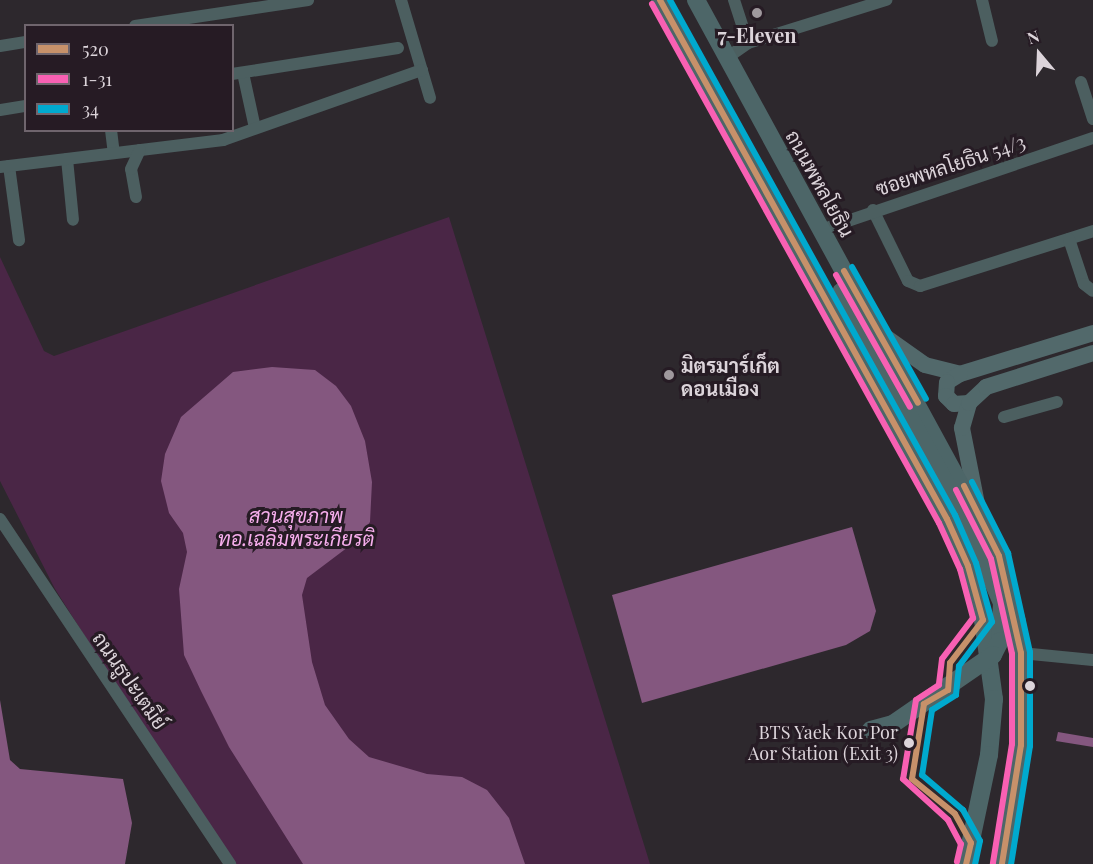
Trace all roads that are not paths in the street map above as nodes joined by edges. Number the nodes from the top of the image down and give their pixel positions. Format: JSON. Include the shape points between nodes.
{"nodes":[{"id":1,"x":308,"y":0,"type":"edge"},
{"id":2,"x":401,"y":0,"type":"edge"},
{"id":3,"x":660,"y":0,"type":"edge"},
{"id":4,"x":696,"y":0,"type":"edge"},
{"id":5,"x":734,"y":0,"type":"edge"},
{"id":6,"x":886,"y":0,"type":"edge"},
{"id":7,"x":982,"y":0,"type":"edge"},
{"id":8,"x":148,"y":24,"type":"edge"},
{"id":9,"x":992,"y":41,"type":"dead end"},
{"id":10,"x":24,"y":42,"type":"edge"},
{"id":11,"x":748,"y":43,"type":"junction"},
{"id":12,"x":0,"y":46,"type":"edge"},
{"id":13,"x":398,"y":48,"type":"dead end"},
{"id":14,"x":728,"y":57,"type":"junction"},
{"id":15,"x":698,"y":68,"type":"junction"},
{"id":16,"x":422,"y":70,"type":"junction"},
{"id":17,"x":238,"y":74,"type":"edge"},
{"id":18,"x":1081,"y":82,"type":"dead end"},
{"id":19,"x":430,"y":98,"type":"dead end"},
{"id":20,"x":24,"y":106,"type":"edge"},
{"id":21,"x":0,"y":110,"type":"edge"},
{"id":22,"x":1093,"y":119,"type":"edge"},
{"id":23,"x":255,"y":129,"type":"junction"},
{"id":24,"x":111,"y":132,"type":"edge"},
{"id":25,"x":1093,"y":138,"type":"edge"},
{"id":26,"x":140,"y":150,"type":"junction"},
{"id":27,"x":114,"y":153,"type":"junction"},
{"id":28,"x":67,"y":159,"type":"junction"},
{"id":29,"x":4,"y":167,"type":"edge"},
{"id":30,"x":796,"y":184,"type":"junction"},
{"id":31,"x":136,"y":197,"type":"dead end"},
{"id":32,"x":873,"y":210,"type":"junction"},
{"id":33,"x":73,"y":220,"type":"dead end"},
{"id":34,"x":821,"y":230,"type":"junction"},
{"id":35,"x":1093,"y":231,"type":"edge"},
{"id":36,"x":1069,"y":239,"type":"junction"},
{"id":37,"x":19,"y":240,"type":"dead end"},
{"id":38,"x":1093,"y":291,"type":"edge"},
{"id":39,"x":880,"y":333,"type":"junction"},
{"id":40,"x":1093,"y":333,"type":"edge"},
{"id":41,"x":1093,"y":353,"type":"edge"},
{"id":42,"x":960,"y":374,"type":"junction"},
{"id":43,"x":1057,"y":402,"type":"dead end"},
{"id":44,"x":969,"y":403,"type":"junction"},
{"id":45,"x":1004,"y":417,"type":"dead end"},
{"id":46,"x":979,"y":514,"type":"junction"},
{"id":47,"x":0,"y":519,"type":"edge"},
{"id":48,"x":1021,"y":653,"type":"junction"},
{"id":49,"x":1093,"y":660,"type":"edge"},
{"id":50,"x":871,"y":730,"type":"dead end"},
{"id":51,"x":230,"y":864,"type":"edge"},
{"id":52,"x":966,"y":864,"type":"edge"},
{"id":53,"x":1002,"y":864,"type":"edge"}],
"edges":[{"from":1,"to":8,"type":"street"},
{"from":2,"to":16,"type":"street"},
{"from":3,"to":15,"type":"main road"},
{"from":4,"to":14,"type":"main road","name":"ถนนพหลโยธิน"},
{"from":5,"to":11,"type":"street"},
{"from":6,"to":11,"type":"street"},
{"from":7,"to":9,"type":"street"},
{"from":10,"to":12,"type":"street"},
{"from":11,"to":14,"type":"street"},
{"from":13,"to":17,"type":"street"},
{"from":14,"to":15,"type":"main road"},
{"from":14,"to":30,"type":"main road","name":"ถนนพหลโยธิน"},
{"from":15,"to":52,"type":"main road","via":[[946,519],[974,584],[994,699],[989,755]]},
{"from":16,"to":19,"type":"street"},
{"from":16,"to":23,"type":"street"},
{"from":17,"to":23,"type":"street"},
{"from":18,"to":22,"type":"street"},
{"from":20,"to":21,"type":"street"},
{"from":23,"to":26,"type":"street","via":[[223,140]]},
{"from":24,"to":27,"type":"street"},
{"from":25,"to":32,"type":"street","name":"ซอยพหลโยธิน 54/3"},
{"from":26,"to":27,"type":"street"},
{"from":26,"to":31,"type":"street","via":[[130,169]]},
{"from":27,"to":28,"type":"street"},
{"from":28,"to":29,"type":"street"},
{"from":28,"to":33,"type":"street"},
{"from":29,"to":37,"type":"street"},
{"from":30,"to":34,"type":"main road","name":"ถนนพหลโยธิน"},
{"from":30,"to":50,"type":"main road","bridge":true,"via":[[813,236],[969,526],[1002,603],[1000,640],[993,655],[893,724]]},
{"from":32,"to":34,"type":"street","name":"ซอยพหลโยธิน 54/3"},
{"from":32,"to":36,"type":"street","via":[[908,281],[915,286]]},
{"from":34,"to":39,"type":"main road","name":"ถนนพหลโยธิน"},
{"from":35,"to":36,"type":"street"},
{"from":36,"to":38,"type":"street","via":[[1084,284]]},
{"from":39,"to":42,"type":"main road","via":[[925,366]]},
{"from":39,"to":46,"type":"main road","name":"ถนนพหลโยธิน"},
{"from":40,"to":42,"type":"main road"},
{"from":41,"to":44,"type":"main road","via":[[986,387]]},
{"from":42,"to":44,"type":"main road","via":[[947,382],[946,396],[954,404]]},
{"from":43,"to":45,"type":"street"},
{"from":44,"to":46,"type":"main road","via":[[962,428]]},
{"from":46,"to":48,"type":"main road","name":"ถนนพหลโยธิน","via":[[1009,587]]},
{"from":47,"to":51,"type":"street","name":"ถนนธูปะเตมีย์"},
{"from":48,"to":49,"type":"street"},
{"from":48,"to":53,"type":"main road","name":"ถนนพหลโยธิน","via":[[1021,745]]}]}
